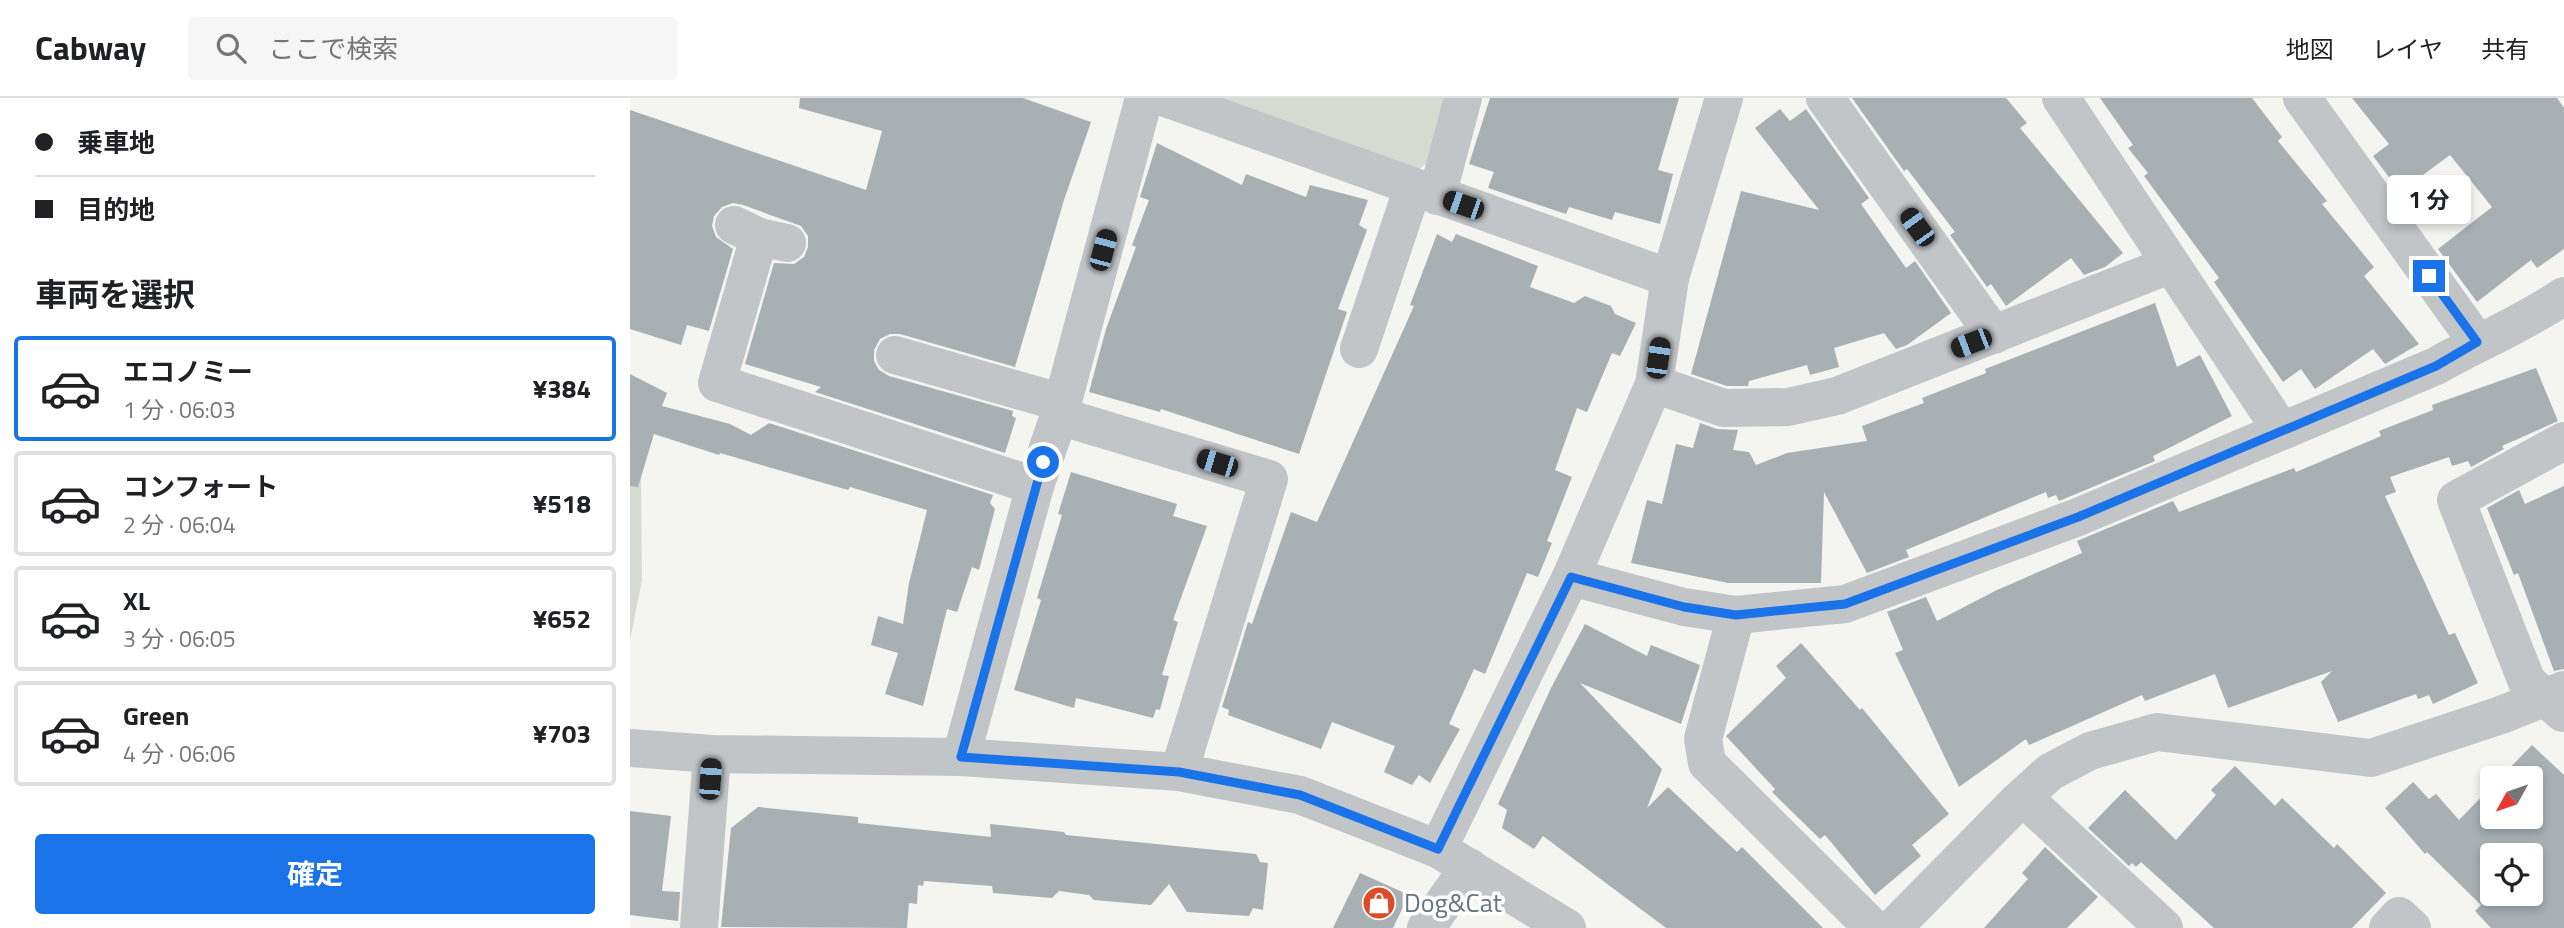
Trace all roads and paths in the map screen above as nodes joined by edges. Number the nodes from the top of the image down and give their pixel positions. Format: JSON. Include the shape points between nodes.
{"nodes":[{"id":1,"x":1144,"y":98,"type":"edge"},
{"id":2,"x":1166,"y":98,"type":"edge"},
{"id":3,"x":1463,"y":98,"type":"edge"},
{"id":4,"x":1724,"y":98,"type":"edge"},
{"id":5,"x":1825,"y":98,"type":"edge"},
{"id":6,"x":2061,"y":98,"type":"edge"},
{"id":7,"x":2302,"y":98,"type":"edge"},
{"id":8,"x":1425,"y":191,"type":"junction"},
{"id":9,"x":760,"y":235,"type":"dead end"},
{"id":10,"x":2169,"y":265,"type":"junction"},
{"id":11,"x":1670,"y":278,"type":"junction"},
{"id":12,"x":2564,"y":296,"type":"edge"},
{"id":13,"x":1994,"y":335,"type":"junction"},
{"id":14,"x":2477,"y":342,"type":"junction"},
{"id":15,"x":1359,"y":349,"type":"dead end"},
{"id":16,"x":895,"y":355,"type":"dead end"},
{"id":17,"x":1654,"y":384,"type":"junction"},
{"id":18,"x":1061,"y":410,"type":"junction"},
{"id":19,"x":2281,"y":430,"type":"junction"},
{"id":20,"x":2564,"y":441,"type":"edge"},
{"id":21,"x":1035,"y":486,"type":"junction"},
{"id":22,"x":1571,"y":577,"type":"junction"},
{"id":23,"x":1736,"y":615,"type":"junction"},
{"id":24,"x":2557,"y":700,"type":"edge"},
{"id":25,"x":630,"y":748,"type":"edge"},
{"id":26,"x":712,"y":754,"type":"junction"},
{"id":27,"x":961,"y":757,"type":"junction"},
{"id":28,"x":1179,"y":772,"type":"junction"},
{"id":29,"x":2024,"y":798,"type":"junction"},
{"id":30,"x":1453,"y":858,"type":"junction"},
{"id":31,"x":699,"y":928,"type":"edge"},
{"id":32,"x":1426,"y":928,"type":"edge"},
{"id":33,"x":1567,"y":928,"type":"edge"},
{"id":34,"x":1873,"y":928,"type":"edge"},
{"id":35,"x":1893,"y":928,"type":"edge"},
{"id":36,"x":2164,"y":928,"type":"edge"},
{"id":37,"x":2388,"y":928,"type":"edge"},
{"id":38,"x":2412,"y":928,"type":"edge"}],
"edges":[{"from":1,"to":18,"type":"street"},
{"from":2,"to":8,"type":"street"},
{"from":3,"to":8,"type":"street"},
{"from":4,"to":11,"type":"street"},
{"from":5,"to":13,"type":"street"},
{"from":6,"to":10,"type":"street"},
{"from":7,"to":14,"type":"street"},
{"from":8,"to":11,"type":"street"},
{"from":8,"to":15,"type":"street"},
{"from":9,"to":21,"type":"street","via":[[718,383]]},
{"from":10,"to":13,"type":"street"},
{"from":10,"to":19,"type":"street"},
{"from":11,"to":17,"type":"street"},
{"from":12,"to":14,"type":"street","via":[[2515,327]]},
{"from":13,"to":17,"type":"street","via":[[1837,396],[1788,407],[1724,408]]},
{"from":14,"to":19,"type":"street","via":[[2436,366]]},
{"from":16,"to":18,"type":"street"},
{"from":17,"to":22,"type":"street"},
{"from":18,"to":21,"type":"street"},
{"from":18,"to":28,"type":"street","via":[[1269,479]]},
{"from":19,"to":23,"type":"street","via":[[2078,517],[1845,604]]},
{"from":20,"to":24,"type":"street","via":[[2456,500],[2528,682]]},
{"from":21,"to":27,"type":"street"},
{"from":22,"to":23,"type":"street","via":[[1684,607]]},
{"from":22,"to":30,"type":"street"},
{"from":23,"to":34,"type":"street","via":[[1703,739],[1707,762]]},
{"from":24,"to":29,"type":"street","via":[[2371,758],[2157,732],[2090,751],[2050,772]]},
{"from":25,"to":26,"type":"street"},
{"from":26,"to":27,"type":"street"},
{"from":26,"to":31,"type":"street"},
{"from":27,"to":28,"type":"street"},
{"from":28,"to":30,"type":"street","via":[[1300,795]]},
{"from":29,"to":35,"type":"street"},
{"from":29,"to":36,"type":"street"},
{"from":30,"to":32,"type":"street"},
{"from":30,"to":33,"type":"street"},
{"from":37,"to":38,"type":"street","via":[[2399,916]]}]}
